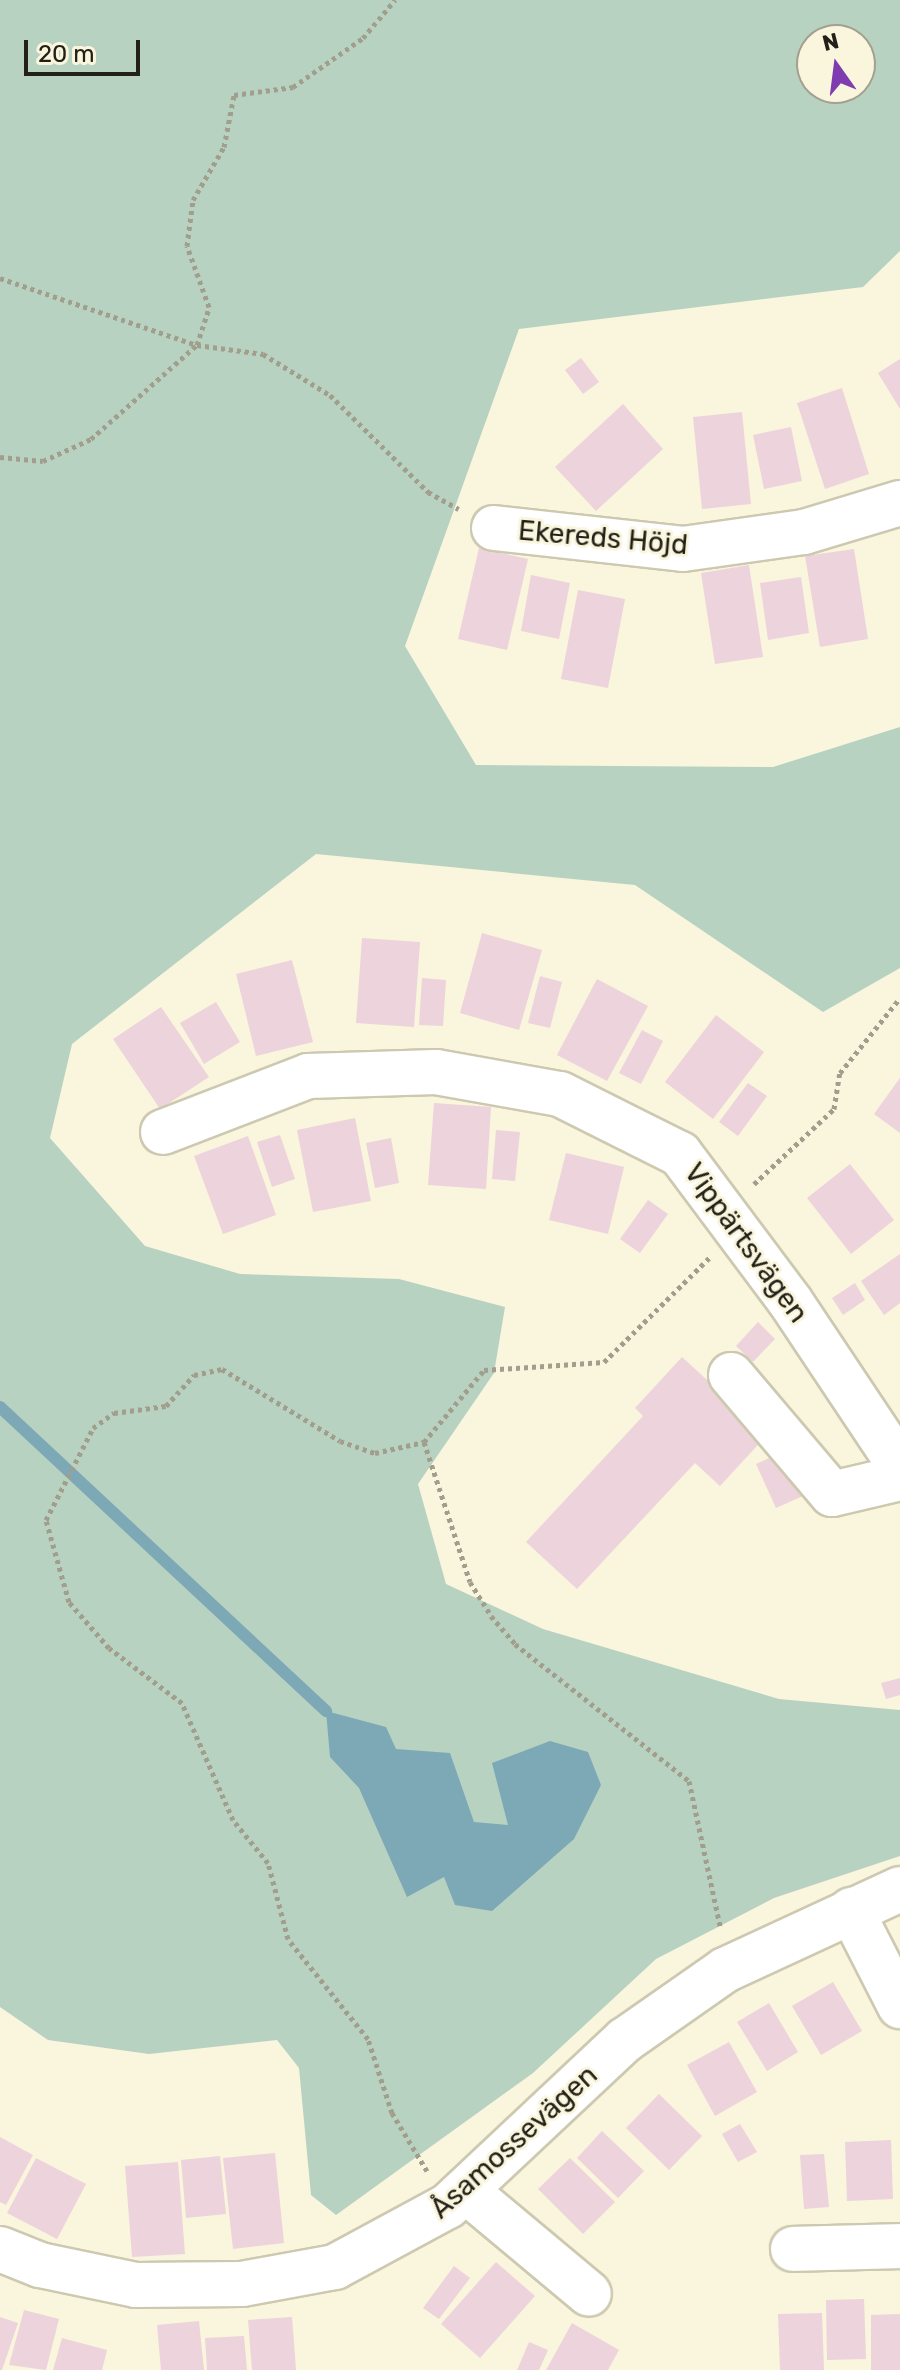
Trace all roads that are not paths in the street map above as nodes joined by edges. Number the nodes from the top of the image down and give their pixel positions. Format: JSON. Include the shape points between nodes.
{"nodes":[{"id":1,"x":899,"y":503,"type":"edge"},
{"id":2,"x":494,"y":528,"type":"road end"},
{"id":3,"x":163,"y":1132,"type":"dead end"},
{"id":4,"x":731,"y":1375,"type":"dead end"},
{"id":5,"x":900,"y":1466,"type":"edge"},
{"id":6,"x":900,"y":1478,"type":"edge"},
{"id":7,"x":900,"y":1889,"type":"edge"},
{"id":8,"x":851,"y":1910,"type":"junction"},
{"id":9,"x":900,"y":2006,"type":"edge"},
{"id":10,"x":457,"y":2198,"type":"junction"},
{"id":11,"x":900,"y":2246,"type":"edge"},
{"id":12,"x":0,"y":2249,"type":"edge"},
{"id":13,"x":793,"y":2249,"type":"dead end"},
{"id":14,"x":589,"y":2294,"type":"dead end"}],
"edges":[{"from":1,"to":2,"type":"street","name":"Ekereds Höjd","via":[[804,532],[683,549]]},
{"from":3,"to":5,"type":"street","name":"Vippärtsvägen","via":[[308,1076],[436,1072],[560,1094],[680,1154]]},
{"from":4,"to":6,"type":"street","via":[[832,1494]]},
{"from":7,"to":8,"type":"street","name":"Åsamossevägen"},
{"from":8,"to":9,"type":"street"},
{"from":8,"to":10,"type":"street","name":"Åsamossevägen","via":[[740,1963],[625,2040]]},
{"from":10,"to":12,"type":"street","name":"Åsamossevägen","via":[[335,2267],[242,2284],[136,2285],[40,2265]]},
{"from":10,"to":14,"type":"street"},
{"from":11,"to":13,"type":"street"}]}
